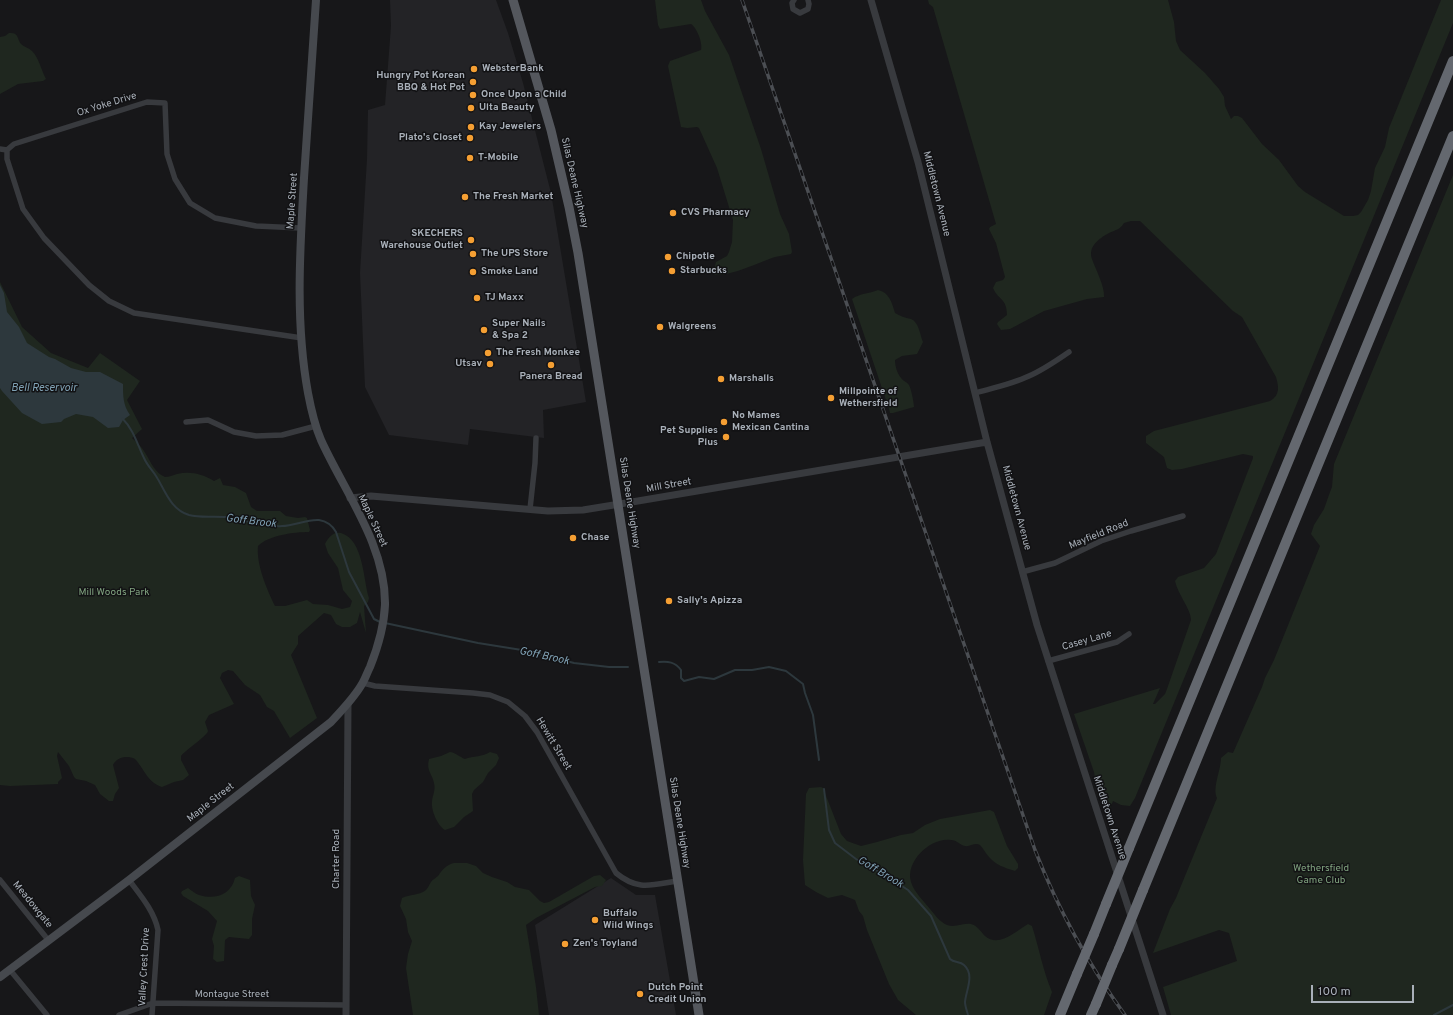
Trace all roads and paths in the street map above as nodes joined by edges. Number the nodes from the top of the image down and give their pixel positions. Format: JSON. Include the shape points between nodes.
{"nodes":[{"id":1,"x":316,"y":0,"type":"edge"},
{"id":2,"x":513,"y":0,"type":"edge"},
{"id":3,"x":794,"y":0,"type":"edge"},
{"id":4,"x":808,"y":0,"type":"edge"},
{"id":5,"x":870,"y":0,"type":"edge"},
{"id":6,"x":1453,"y":60,"type":"edge"},
{"id":7,"x":1453,"y":136,"type":"edge"},
{"id":8,"x":0,"y":149,"type":"edge"},
{"id":9,"x":7,"y":150,"type":"junction"},
{"id":10,"x":301,"y":228,"type":"junction"},
{"id":11,"x":302,"y":338,"type":"junction"},
{"id":12,"x":1069,"y":352,"type":"dead end"},
{"id":13,"x":975,"y":393,"type":"junction"},
{"id":14,"x":186,"y":422,"type":"dead end"},
{"id":15,"x":316,"y":426,"type":"junction"},
{"id":16,"x":536,"y":438,"type":"dead end"},
{"id":17,"x":987,"y":442,"type":"junction"},
{"id":18,"x":350,"y":498,"type":"junction"},
{"id":19,"x":618,"y":505,"type":"junction"},
{"id":20,"x":530,"y":509,"type":"junction"},
{"id":21,"x":1183,"y":516,"type":"dead end"},
{"id":22,"x":1022,"y":572,"type":"junction"},
{"id":23,"x":1129,"y":634,"type":"dead end"},
{"id":24,"x":1048,"y":661,"type":"junction"},
{"id":25,"x":363,"y":683,"type":"junction"},
{"id":26,"x":348,"y":704,"type":"junction"},
{"id":27,"x":0,"y":880,"type":"edge"},
{"id":28,"x":129,"y":880,"type":"junction"},
{"id":29,"x":677,"y":881,"type":"junction"},
{"id":30,"x":49,"y":941,"type":"junction"},
{"id":31,"x":10,"y":970,"type":"junction"},
{"id":32,"x":0,"y":977,"type":"edge"},
{"id":33,"x":153,"y":1003,"type":"junction"},
{"id":34,"x":346,"y":1005,"type":"junction"},
{"id":35,"x":47,"y":1015,"type":"edge"},
{"id":36,"x":119,"y":1015,"type":"edge"},
{"id":37,"x":152,"y":1015,"type":"edge"},
{"id":38,"x":346,"y":1015,"type":"edge"},
{"id":39,"x":699,"y":1015,"type":"edge"},
{"id":40,"x":1060,"y":1015,"type":"edge"},
{"id":41,"x":1092,"y":1015,"type":"edge"},
{"id":42,"x":1163,"y":1015,"type":"edge"}],
"edges":[{"from":1,"to":10,"type":"main road","name":"Maple Street"},
{"from":2,"to":19,"type":"main road","name":"Silas Deane Highway","via":[[547,117],[569,207]]},
{"from":3,"to":4,"type":"street","via":[[793,9],[800,13],[808,9]]},
{"from":5,"to":13,"type":"street","name":"Middletown Avenue","via":[[918,162]]},
{"from":6,"to":40,"type":"highway","bridge":true},
{"from":7,"to":41,"type":"highway","bridge":true},
{"from":8,"to":9,"type":"street"},
{"from":9,"to":10,"type":"street","name":"Ox Yoke Drive","via":[[14,144],[147,102],[165,103],[167,154],[175,179],[190,203],[215,218],[256,226]]},
{"from":9,"to":11,"type":"street","via":[[8,167],[23,209],[44,238],[89,285],[109,301],[134,313]]},
{"from":10,"to":11,"type":"main road","name":"Maple Street"},
{"from":11,"to":15,"type":"main road","name":"Maple Street","via":[[308,392]]},
{"from":12,"to":13,"type":"street","via":[[1030,376]]},
{"from":13,"to":17,"type":"street","name":"Middletown Avenue"},
{"from":14,"to":15,"type":"street","via":[[208,420],[234,432],[256,436],[282,435]]},
{"from":15,"to":18,"type":"main road","name":"Maple Street"},
{"from":16,"to":20,"type":"street"},
{"from":17,"to":19,"type":"street","name":"Mill Street"},
{"from":17,"to":22,"type":"street","name":"Middletown Avenue"},
{"from":18,"to":20,"type":"street","name":"Mill Street","via":[[371,496]]},
{"from":18,"to":25,"type":"main road","name":"Maple Street","via":[[372,541],[384,583],[383,627],[378,647]]},
{"from":19,"to":20,"type":"street","name":"Mill Street","via":[[574,510]]},
{"from":19,"to":29,"type":"main road","name":"Silas Deane Highway"},
{"from":21,"to":22,"type":"street","name":"Mayfield Road","via":[[1101,541],[1055,563]]},
{"from":22,"to":24,"type":"street","name":"Middletown Avenue"},
{"from":23,"to":24,"type":"street","name":"Casey Lane","via":[[1117,642]]},
{"from":24,"to":42,"type":"street","name":"Middletown Avenue"},
{"from":25,"to":26,"type":"main road","name":"Maple Street"},
{"from":25,"to":29,"type":"street","name":"Hewitt Street","via":[[490,695],[508,702],[525,716],[537,732],[616,873],[632,884],[640,886]]},
{"from":26,"to":28,"type":"main road","name":"Maple Street","via":[[331,722]]},
{"from":26,"to":34,"type":"street","name":"Charter Road"},
{"from":27,"to":30,"type":"street","name":"Meadowgate"},
{"from":28,"to":30,"type":"main road","name":"Maple Street"},
{"from":28,"to":33,"type":"street","name":"Valley Crest Drive","via":[[151,910],[158,930]]},
{"from":29,"to":39,"type":"main road","name":"Silas Deane Highway"},
{"from":30,"to":31,"type":"main road","name":"Maple Street"},
{"from":31,"to":32,"type":"main road","name":"Maple Street"},
{"from":31,"to":35,"type":"street"},
{"from":33,"to":34,"type":"street","name":"Montague Street"},
{"from":33,"to":36,"type":"street","name":"Montague Street"},
{"from":33,"to":37,"type":"street","name":"Valley Crest Drive"},
{"from":34,"to":38,"type":"street","name":"Charter Road"}]}
